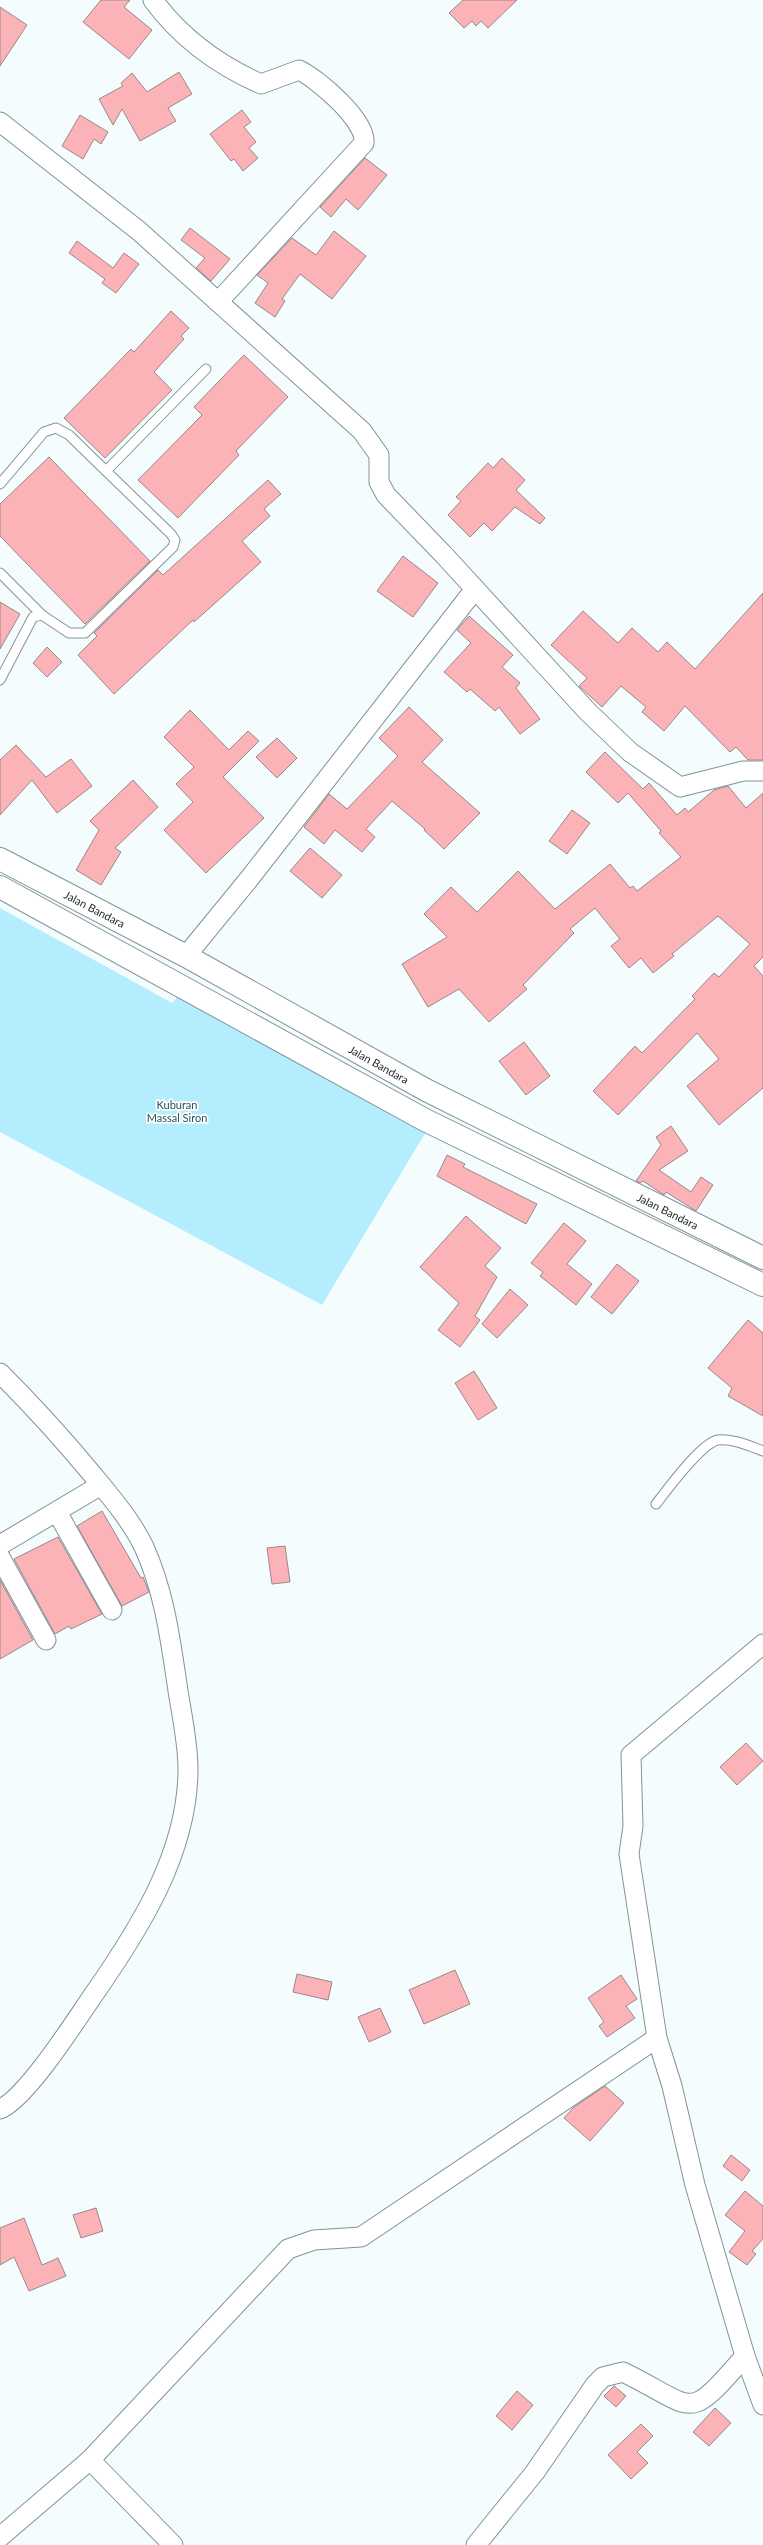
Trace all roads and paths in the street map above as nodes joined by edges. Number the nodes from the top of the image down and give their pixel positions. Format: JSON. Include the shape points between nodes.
{"nodes":[{"id":1,"x":152,"y":0,"type":"edge"},
{"id":2,"x":0,"y":122,"type":"edge"},
{"id":3,"x":218,"y":302,"type":"junction"},
{"id":4,"x":206,"y":369,"type":"dead end"},
{"id":5,"x":106,"y":471,"type":"junction"},
{"id":6,"x":0,"y":484,"type":"edge"},
{"id":7,"x":0,"y":573,"type":"edge"},
{"id":8,"x":475,"y":589,"type":"junction"},
{"id":9,"x":42,"y":615,"type":"junction"},
{"id":10,"x":0,"y":680,"type":"edge"},
{"id":11,"x":763,"y":771,"type":"edge"},
{"id":12,"x":0,"y":859,"type":"edge"},
{"id":13,"x":0,"y":887,"type":"edge"},
{"id":14,"x":186,"y":956,"type":"junction"},
{"id":15,"x":763,"y":1258,"type":"edge"},
{"id":16,"x":763,"y":1285,"type":"edge"},
{"id":17,"x":0,"y":1373,"type":"edge"},
{"id":18,"x":763,"y":1451,"type":"edge"},
{"id":19,"x":101,"y":1485,"type":"junction"},
{"id":20,"x":656,"y":1504,"type":"dead end"},
{"id":21,"x":57,"y":1512,"type":"junction"},
{"id":22,"x":0,"y":1545,"type":"edge"},
{"id":23,"x":0,"y":1557,"type":"edge"},
{"id":24,"x":112,"y":1610,"type":"dead end"},
{"id":25,"x":46,"y":1640,"type":"dead end"},
{"id":26,"x":763,"y":1644,"type":"edge"},
{"id":27,"x":657,"y":2038,"type":"junction"},
{"id":28,"x":0,"y":2109,"type":"edge"},
{"id":29,"x":744,"y":2356,"type":"junction"},
{"id":30,"x":763,"y":2404,"type":"edge"},
{"id":31,"x":90,"y":2460,"type":"junction"},
{"id":32,"x":0,"y":2537,"type":"edge"},
{"id":33,"x":172,"y":2545,"type":"edge"},
{"id":34,"x":476,"y":2545,"type":"edge"}],
"edges":[{"from":1,"to":3,"type":"street","via":[[169,21],[233,72],[261,84],[299,70],[310,75],[330,91],[364,132],[364,143]]},
{"from":2,"to":3,"type":"street","via":[[139,231]]},
{"from":3,"to":8,"type":"street","via":[[362,431],[379,455],[380,489]]},
{"from":4,"to":5,"type":"lane"},
{"from":5,"to":6,"type":"lane","via":[[69,435],[56,428],[44,432]]},
{"from":5,"to":9,"type":"lane","via":[[171,534],[175,540],[173,547],[85,633],[69,633]]},
{"from":7,"to":9,"type":"lane"},
{"from":8,"to":11,"type":"street","via":[[588,712],[630,752],[664,778],[680,787],[743,771]]},
{"from":8,"to":14,"type":"street"},
{"from":9,"to":10,"type":"lane","via":[[32,617]]},
{"from":12,"to":14,"type":"highway","name":"Jalan Bandara"},
{"from":13,"to":16,"type":"highway","via":[[425,1120]]},
{"from":14,"to":15,"type":"highway","name":"Jalan Bandara","via":[[426,1090]]},
{"from":17,"to":19,"type":"street","via":[[48,1421]]},
{"from":18,"to":20,"type":"lane","via":[[728,1440],[717,1440],[709,1444],[680,1473]]},
{"from":19,"to":21,"type":"street"},
{"from":19,"to":28,"type":"street","via":[[123,1511],[144,1547],[162,1596],[184,1729],[188,1766],[187,1796],[178,1837],[165,1871],[151,1903],[125,1948],[39,2071],[14,2099]]},
{"from":21,"to":22,"type":"street"},
{"from":21,"to":24,"type":"street"},
{"from":23,"to":25,"type":"street"},
{"from":26,"to":27,"type":"street","via":[[631,1755],[633,1826],[629,1854]]},
{"from":27,"to":29,"type":"street","via":[[672,2086],[694,2185]]},
{"from":27,"to":31,"type":"street","via":[[361,2238],[314,2240],[288,2249]]},
{"from":29,"to":30,"type":"street"},
{"from":29,"to":34,"type":"street","via":[[707,2398],[695,2404],[672,2401],[623,2372],[603,2377],[535,2472]]},
{"from":31,"to":32,"type":"street"},
{"from":31,"to":33,"type":"street"}]}
